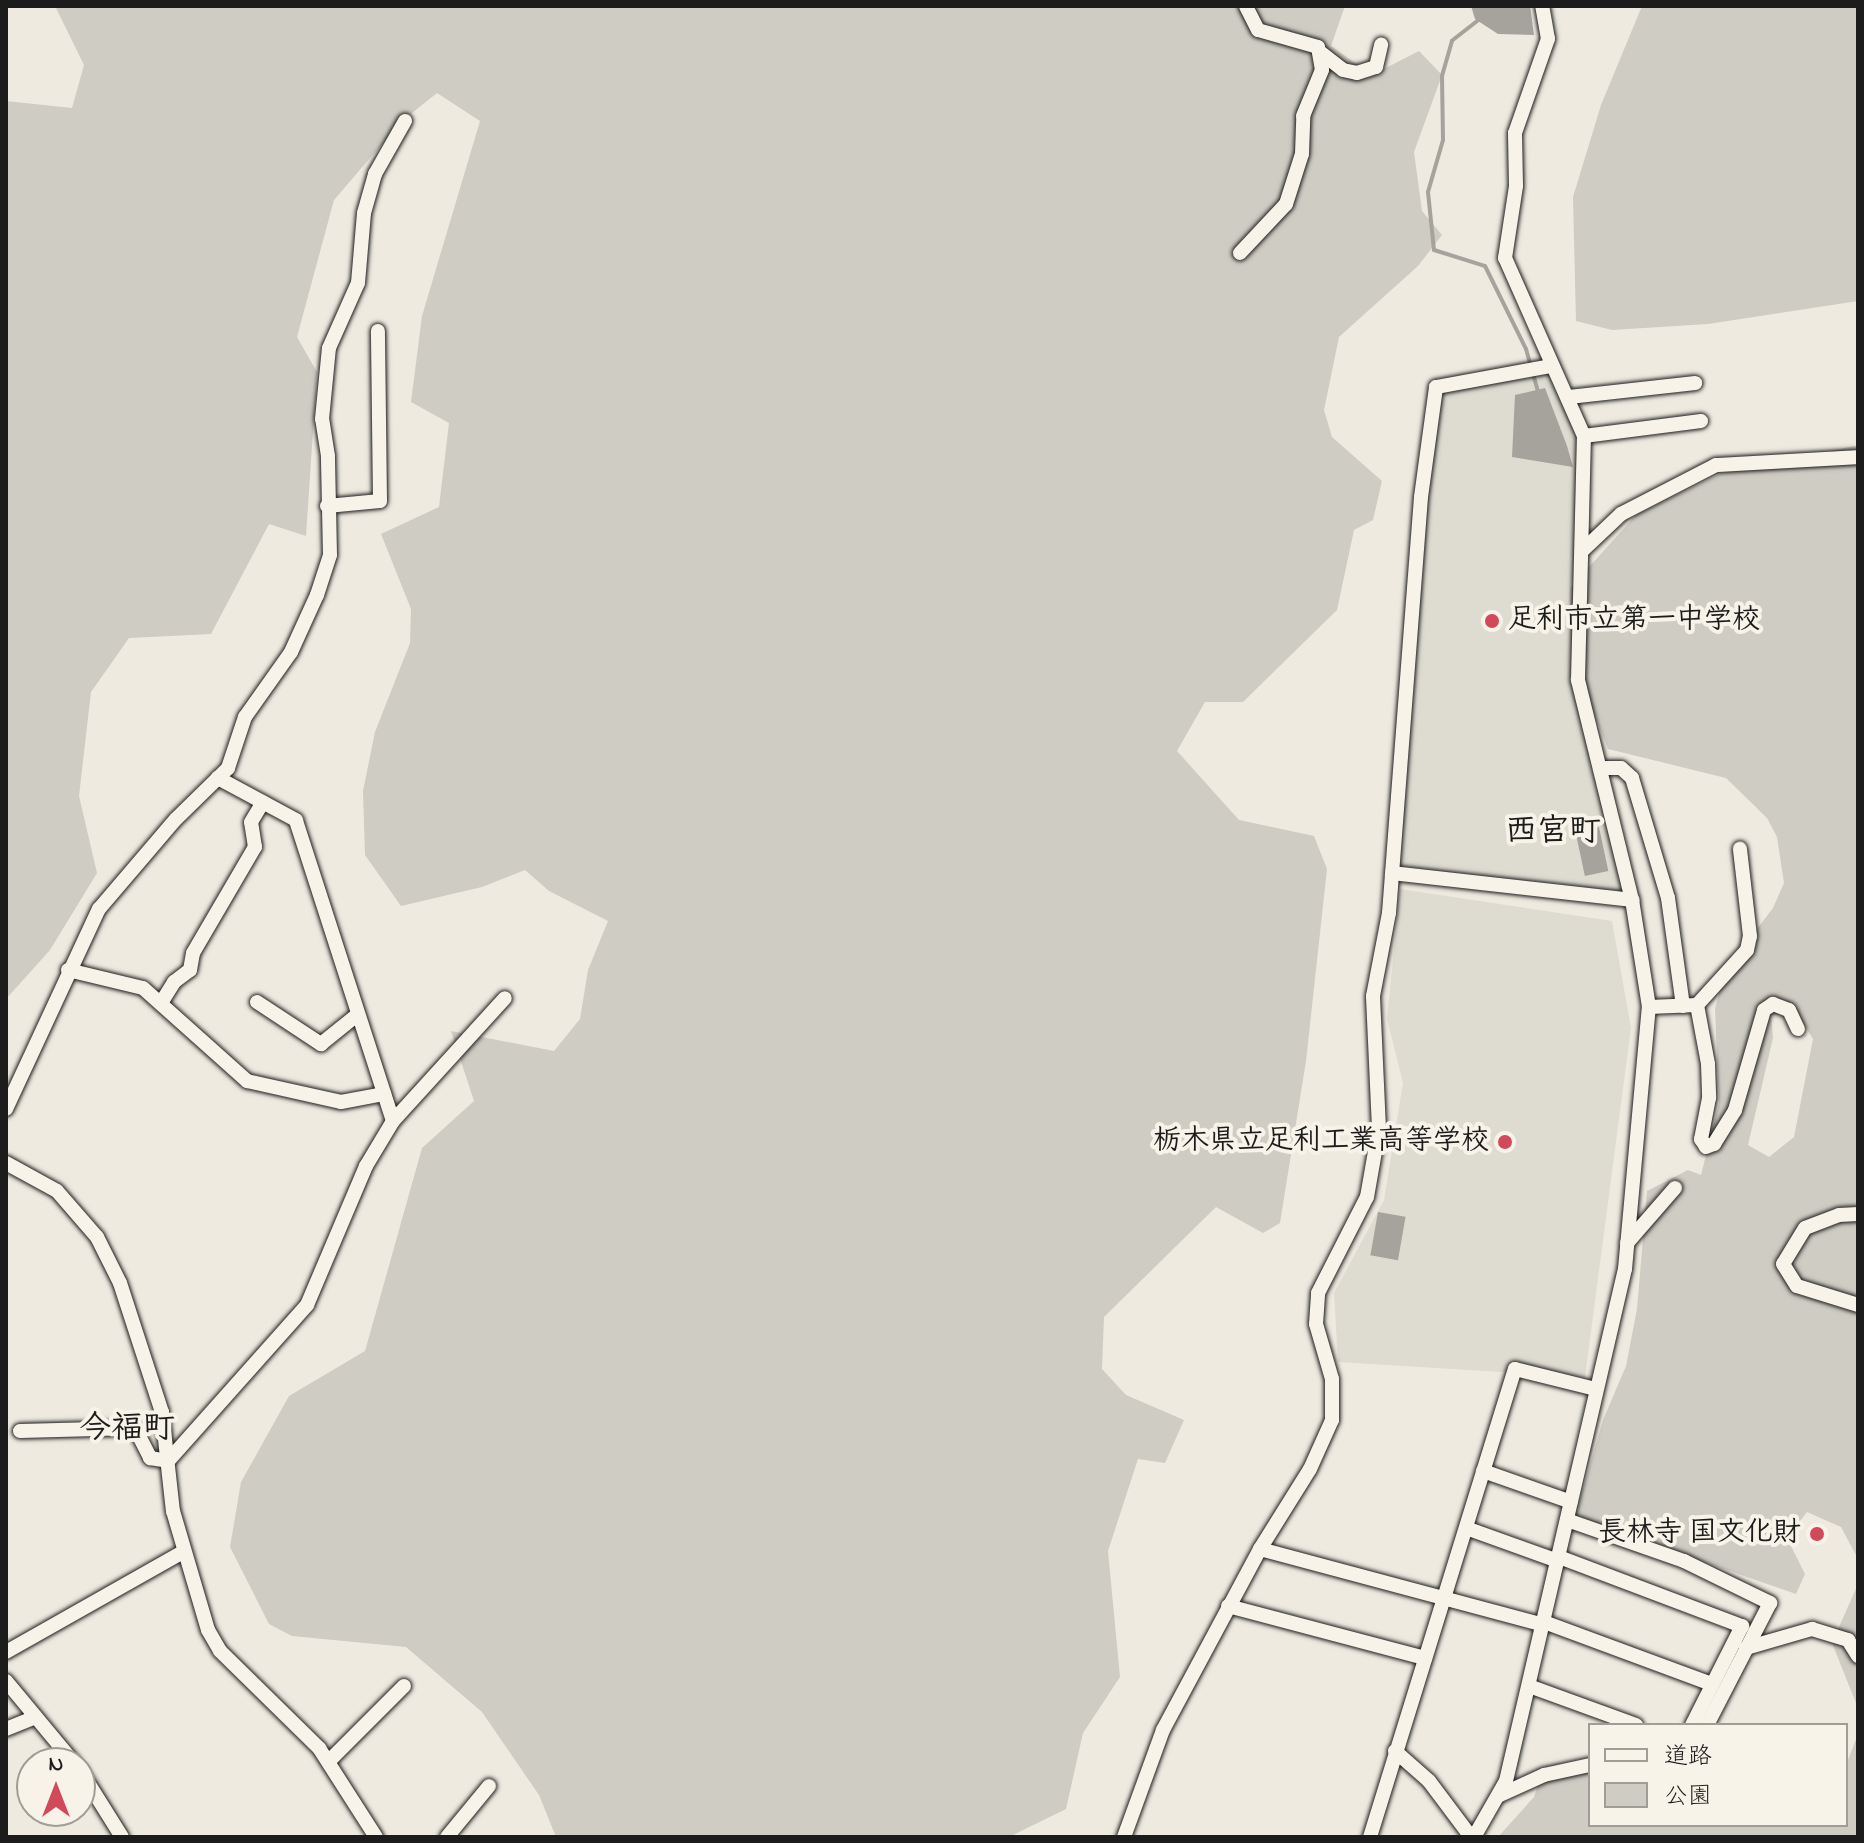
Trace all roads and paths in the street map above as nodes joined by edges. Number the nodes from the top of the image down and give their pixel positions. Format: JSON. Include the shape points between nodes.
{"nodes":[{"id":1,"x":1246,"y":6,"type":"edge"},
{"id":2,"x":1542,"y":6,"type":"edge"},
{"id":3,"x":1381,"y":45,"type":"dead end"},
{"id":4,"x":1320,"y":52,"type":"junction"},
{"id":5,"x":405,"y":121,"type":"dead end"},
{"id":6,"x":1240,"y":253,"type":"dead end"},
{"id":7,"x":378,"y":331,"type":"dead end"},
{"id":8,"x":1550,"y":366,"type":"junction"},
{"id":9,"x":1695,"y":383,"type":"dead end"},
{"id":10,"x":1569,"y":397,"type":"junction"},
{"id":11,"x":1701,"y":421,"type":"dead end"},
{"id":12,"x":1584,"y":436,"type":"junction"},
{"id":13,"x":1858,"y":457,"type":"edge"},
{"id":14,"x":327,"y":506,"type":"junction"},
{"id":15,"x":1582,"y":551,"type":"junction"},
{"id":16,"x":1600,"y":768,"type":"junction"},
{"id":17,"x":218,"y":778,"type":"junction"},
{"id":18,"x":263,"y":802,"type":"junction"},
{"id":19,"x":1740,"y":849,"type":"dead end"},
{"id":20,"x":1392,"y":873,"type":"junction"},
{"id":21,"x":1632,"y":900,"type":"junction"},
{"id":22,"x":68,"y":970,"type":"junction"},
{"id":23,"x":505,"y":998,"type":"dead end"},
{"id":24,"x":257,"y":1002,"type":"dead end"},
{"id":25,"x":161,"y":1003,"type":"junction"},
{"id":26,"x":1690,"y":1005,"type":"junction"},
{"id":27,"x":1649,"y":1007,"type":"junction"},
{"id":28,"x":357,"y":1015,"type":"junction"},
{"id":29,"x":1798,"y":1029,"type":"dead end"},
{"id":30,"x":384,"y":1094,"type":"junction"},
{"id":31,"x":6,"y":1109,"type":"edge"},
{"id":32,"x":393,"y":1121,"type":"junction"},
{"id":33,"x":6,"y":1163,"type":"edge"},
{"id":34,"x":1675,"y":1188,"type":"dead end"},
{"id":35,"x":1858,"y":1214,"type":"edge"},
{"id":36,"x":1627,"y":1243,"type":"junction"},
{"id":37,"x":1858,"y":1305,"type":"edge"},
{"id":38,"x":1596,"y":1389,"type":"junction"},
{"id":39,"x":20,"y":1431,"type":"dead end"},
{"id":40,"x":168,"y":1461,"type":"junction"},
{"id":41,"x":1483,"y":1471,"type":"junction"},
{"id":42,"x":1571,"y":1502,"type":"junction"},
{"id":43,"x":1567,"y":1520,"type":"junction"},
{"id":44,"x":1466,"y":1528,"type":"junction"},
{"id":45,"x":1260,"y":1549,"type":"junction"},
{"id":46,"x":183,"y":1552,"type":"junction"},
{"id":47,"x":1558,"y":1559,"type":"junction"},
{"id":48,"x":1444,"y":1599,"type":"junction"},
{"id":49,"x":1228,"y":1606,"type":"junction"},
{"id":50,"x":1544,"y":1624,"type":"junction"},
{"id":51,"x":1746,"y":1648,"type":"junction"},
{"id":52,"x":6,"y":1652,"type":"edge"},
{"id":53,"x":1858,"y":1656,"type":"edge"},
{"id":54,"x":1425,"y":1658,"type":"junction"},
{"id":55,"x":6,"y":1681,"type":"edge"},
{"id":56,"x":1712,"y":1684,"type":"junction"},
{"id":57,"x":404,"y":1686,"type":"dead end"},
{"id":58,"x":1529,"y":1686,"type":"junction"},
{"id":59,"x":36,"y":1717,"type":"junction"},
{"id":60,"x":1631,"y":1723,"type":"edge"},
{"id":61,"x":1693,"y":1723,"type":"edge"},
{"id":62,"x":1708,"y":1723,"type":"edge"},
{"id":63,"x":6,"y":1729,"type":"edge"},
{"id":64,"x":61,"y":1747,"type":"edge"},
{"id":65,"x":1395,"y":1751,"type":"junction"},
{"id":66,"x":329,"y":1761,"type":"junction"},
{"id":67,"x":1588,"y":1765,"type":"edge"},
{"id":68,"x":489,"y":1786,"type":"dead end"},
{"id":69,"x":96,"y":1796,"type":"edge"},
{"id":70,"x":1498,"y":1796,"type":"junction"},
{"id":71,"x":122,"y":1837,"type":"edge"},
{"id":72,"x":376,"y":1837,"type":"edge"},
{"id":73,"x":447,"y":1837,"type":"edge"},
{"id":74,"x":1124,"y":1837,"type":"edge"},
{"id":75,"x":1370,"y":1837,"type":"edge"},
{"id":76,"x":1473,"y":1837,"type":"edge"}],
"edges":[{"from":1,"to":4,"type":"street","via":[[1258,30],[1310,42]]},
{"from":2,"to":8,"type":"street","via":[[1548,39],[1515,133],[1516,186],[1505,258]]},
{"from":3,"to":4,"type":"street","via":[[1381,62],[1357,73],[1343,70]]},
{"from":4,"to":6,"type":"street","via":[[1322,70],[1303,116],[1302,154],[1290,195]]},
{"from":5,"to":14,"type":"street","via":[[375,174],[364,213],[358,283],[329,348],[322,419]]},
{"from":7,"to":14,"type":"street","via":[[380,501]]},
{"from":8,"to":10,"type":"street"},
{"from":8,"to":20,"type":"street","via":[[1436,387],[1421,497]]},
{"from":9,"to":10,"type":"street"},
{"from":10,"to":12,"type":"street"},
{"from":11,"to":12,"type":"street"},
{"from":12,"to":15,"type":"street"},
{"from":13,"to":15,"type":"street","via":[[1716,465],[1621,514]]},
{"from":14,"to":17,"type":"street","via":[[330,555],[317,595],[291,652],[245,717],[228,768]]},
{"from":15,"to":16,"type":"street","via":[[1578,680]]},
{"from":16,"to":21,"type":"street"},
{"from":16,"to":26,"type":"street","via":[[1621,768],[1632,778],[1668,898]]},
{"from":17,"to":18,"type":"street"},
{"from":17,"to":22,"type":"street","via":[[109,891]]},
{"from":18,"to":25,"type":"street","via":[[251,822],[255,847],[193,953],[190,970],[174,982]]},
{"from":18,"to":28,"type":"street","via":[[296,820]]},
{"from":19,"to":26,"type":"street","via":[[1747,950]]},
{"from":20,"to":21,"type":"street"},
{"from":20,"to":45,"type":"street","via":[[1373,996],[1380,1067],[1374,1168],[1367,1197],[1318,1293],[1316,1324],[1332,1379],[1332,1420],[1310,1469]]},
{"from":21,"to":27,"type":"street"},
{"from":22,"to":25,"type":"street","via":[[143,988]]},
{"from":22,"to":31,"type":"street"},
{"from":23,"to":32,"type":"street"},
{"from":24,"to":28,"type":"street","via":[[321,1044]]},
{"from":25,"to":30,"type":"street","via":[[247,1081],[341,1102]]},
{"from":26,"to":27,"type":"street"},
{"from":26,"to":29,"type":"street","via":[[1708,1064],[1709,1098],[1701,1139],[1706,1147],[1714,1144],[1735,1110],[1764,1010],[1780,1005]]},
{"from":27,"to":36,"type":"street"},
{"from":28,"to":30,"type":"street"},
{"from":30,"to":32,"type":"street"},
{"from":32,"to":40,"type":"street","via":[[366,1166],[307,1305]]},
{"from":33,"to":40,"type":"street","via":[[57,1191],[110,1260],[162,1412]]},
{"from":34,"to":36,"type":"street"},
{"from":35,"to":37,"type":"street","via":[[1805,1228],[1783,1264],[1797,1286]]},
{"from":36,"to":38,"type":"street"},
{"from":38,"to":41,"type":"street","via":[[1515,1369]]},
{"from":38,"to":42,"type":"street"},
{"from":39,"to":40,"type":"street","via":[[135,1428],[150,1458]]},
{"from":40,"to":46,"type":"street"},
{"from":41,"to":42,"type":"street"},
{"from":41,"to":44,"type":"street"},
{"from":42,"to":43,"type":"street"},
{"from":43,"to":47,"type":"street"},
{"from":43,"to":51,"type":"street","via":[[1684,1561],[1770,1603]]},
{"from":44,"to":47,"type":"street"},
{"from":44,"to":48,"type":"street"},
{"from":45,"to":48,"type":"street"},
{"from":45,"to":49,"type":"street"},
{"from":46,"to":52,"type":"street"},
{"from":46,"to":66,"type":"street","via":[[220,1651]]},
{"from":47,"to":50,"type":"street"},
{"from":47,"to":56,"type":"street","via":[[1742,1626]]},
{"from":48,"to":50,"type":"street"},
{"from":48,"to":54,"type":"street"},
{"from":49,"to":54,"type":"street"},
{"from":49,"to":74,"type":"street","via":[[1163,1730]]},
{"from":50,"to":56,"type":"street"},
{"from":50,"to":58,"type":"street"},
{"from":51,"to":53,"type":"street","via":[[1812,1629],[1848,1640]]},
{"from":51,"to":62,"type":"street"},
{"from":54,"to":65,"type":"street"},
{"from":55,"to":59,"type":"street"},
{"from":56,"to":61,"type":"street"},
{"from":57,"to":66,"type":"street"},
{"from":58,"to":60,"type":"street"},
{"from":58,"to":70,"type":"street"},
{"from":59,"to":63,"type":"street"},
{"from":59,"to":64,"type":"street"},
{"from":65,"to":75,"type":"street"},
{"from":65,"to":76,"type":"street","via":[[1429,1781]]},
{"from":66,"to":72,"type":"street"},
{"from":67,"to":70,"type":"street","via":[[1544,1775]]},
{"from":68,"to":73,"type":"street"},
{"from":69,"to":71,"type":"street"},
{"from":70,"to":76,"type":"street"}]}
